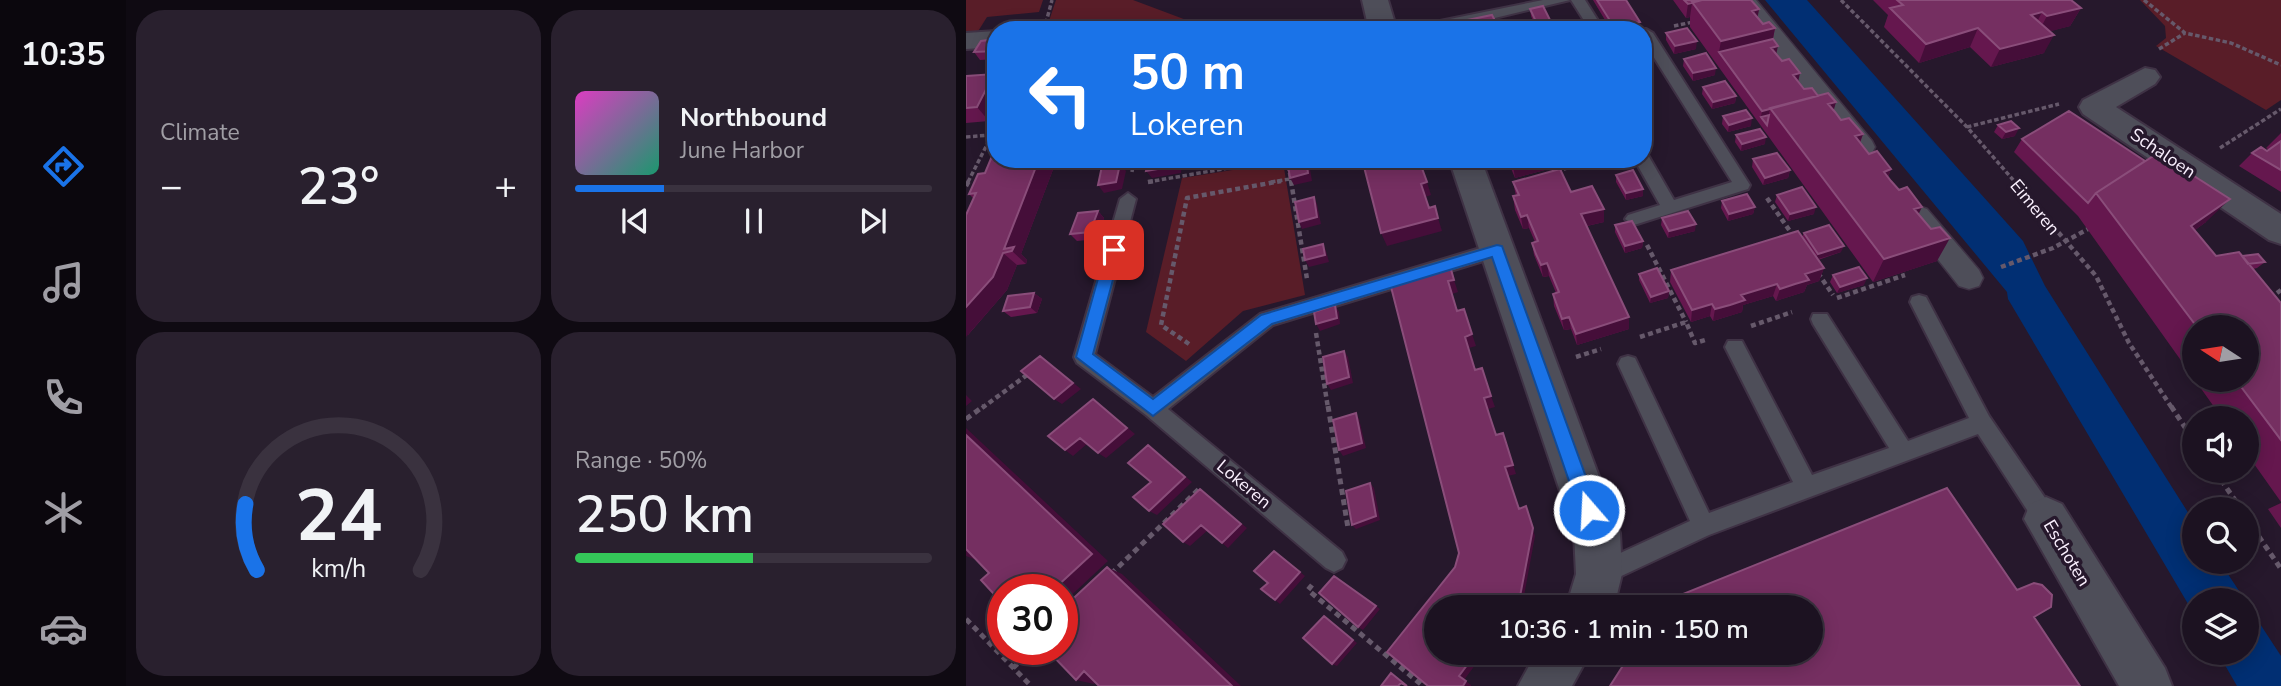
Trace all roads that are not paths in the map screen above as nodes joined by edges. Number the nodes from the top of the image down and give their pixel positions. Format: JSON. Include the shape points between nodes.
{"nodes":[{"id":1,"x":1375,"y":0,"type":"edge"},
{"id":2,"x":1563,"y":0,"type":"edge"},
{"id":3,"x":1578,"y":0,"type":"edge"},
{"id":4,"x":1748,"y":4,"type":"edge"},
{"id":5,"x":1381,"y":21,"type":"edge"},
{"id":6,"x":1460,"y":21,"type":"edge"},
{"id":7,"x":1591,"y":21,"type":"edge"},
{"id":8,"x":987,"y":40,"type":"edge"},
{"id":9,"x":966,"y":41,"type":"edge"},
{"id":10,"x":1652,"y":44,"type":"edge"},
{"id":11,"x":2145,"y":77,"type":"dead end"},
{"id":12,"x":1468,"y":168,"type":"edge"},
{"id":13,"x":1647,"y":168,"type":"edge"},
{"id":14,"x":1882,"y":171,"type":"edge"},
{"id":15,"x":1900,"y":193,"type":"edge"},
{"id":16,"x":1128,"y":199,"type":"dead end"},
{"id":17,"x":1670,"y":208,"type":"junction"},
{"id":18,"x":1634,"y":219,"type":"edge"},
{"id":19,"x":2281,"y":231,"type":"edge"},
{"id":20,"x":1497,"y":250,"type":"junction"},
{"id":21,"x":1969,"y":278,"type":"road end"},
{"id":22,"x":1919,"y":302,"type":"dead end"},
{"id":23,"x":1820,"y":318,"type":"dead end"},
{"id":24,"x":1735,"y":347,"type":"dead end"},
{"id":25,"x":1628,"y":364,"type":"dead end"},
{"id":26,"x":1153,"y":409,"type":"junction"},
{"id":27,"x":1982,"y":423,"type":"junction"},
{"id":28,"x":1903,"y":452,"type":"junction"},
{"id":29,"x":1807,"y":486,"type":"junction"},
{"id":30,"x":2046,"y":519,"type":"joint"},
{"id":31,"x":1704,"y":526,"type":"junction"},
{"id":32,"x":1334,"y":560,"type":"road end"},
{"id":33,"x":1595,"y":591,"type":"edge"},
{"id":34,"x":1556,"y":665,"type":"edge"},
{"id":35,"x":1543,"y":686,"type":"edge"},
{"id":36,"x":2147,"y":686,"type":"edge"}],
"edges":[{"from":1,"to":5,"type":"street"},
{"from":2,"to":6,"type":"lane"},
{"from":3,"to":7,"type":"lane"},
{"from":4,"to":14,"type":"street"},
{"from":8,"to":9,"type":"street"},
{"from":10,"to":17,"type":"lane","via":[[1742,185]]},
{"from":11,"to":19,"type":"street","name":"Schaloen","via":[[2094,107]]},
{"from":12,"to":20,"type":"street"},
{"from":13,"to":17,"type":"lane"},
{"from":15,"to":21,"type":"street"},
{"from":16,"to":26,"type":"lane","name":"Lokeren","via":[[1084,357]]},
{"from":17,"to":18,"type":"lane"},
{"from":20,"to":26,"type":"lane","via":[[1267,319]]},
{"from":20,"to":33,"type":"street","via":[[1597,533]]},
{"from":22,"to":27,"type":"lane","name":"Eschoten"},
{"from":23,"to":28,"type":"lane"},
{"from":24,"to":29,"type":"lane"},
{"from":25,"to":31,"type":"lane"},
{"from":26,"to":32,"type":"lane","name":"Lokeren"},
{"from":27,"to":28,"type":"lane"},
{"from":27,"to":30,"type":"lane","name":"Eschoten"},
{"from":28,"to":29,"type":"lane"},
{"from":29,"to":31,"type":"lane"},
{"from":30,"to":36,"type":"street","name":"Eschoten"},
{"from":31,"to":33,"type":"lane"},
{"from":34,"to":35,"type":"street"}]}
